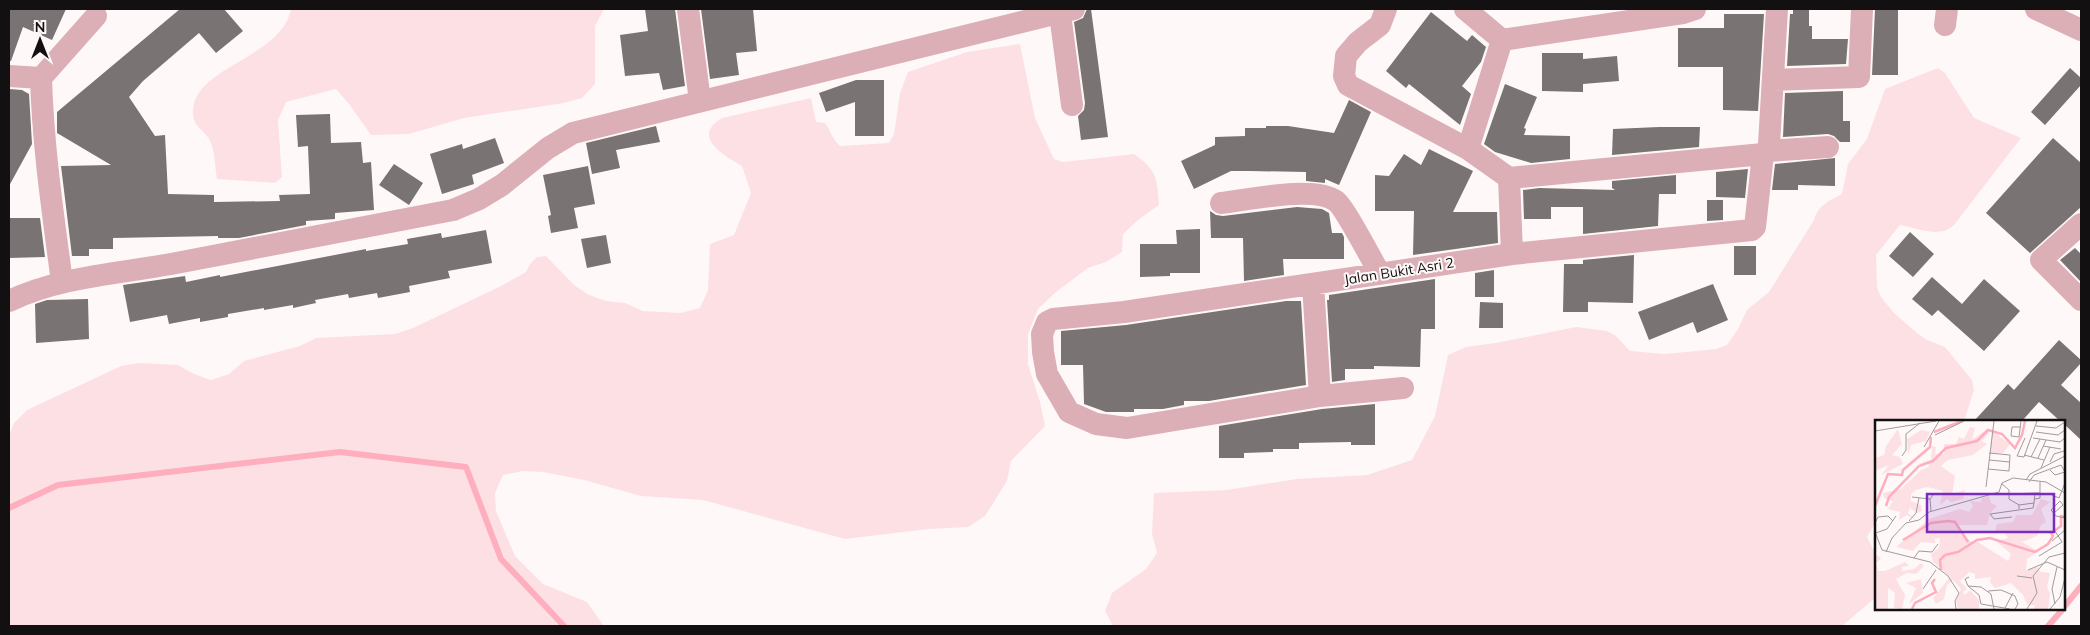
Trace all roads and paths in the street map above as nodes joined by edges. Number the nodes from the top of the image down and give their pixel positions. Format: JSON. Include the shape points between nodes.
{"nodes":[{"id":1,"x":688,"y":9,"type":"edge"},
{"id":2,"x":1386,"y":9,"type":"edge"},
{"id":3,"x":1465,"y":9,"type":"edge"},
{"id":4,"x":1695,"y":9,"type":"edge"},
{"id":5,"x":1777,"y":9,"type":"edge"},
{"id":6,"x":1862,"y":9,"type":"edge"},
{"id":7,"x":2036,"y":9,"type":"edge"},
{"id":8,"x":1067,"y":11,"type":"edge"},
{"id":9,"x":96,"y":16,"type":"dead end"},
{"id":10,"x":2081,"y":30,"type":"edge"},
{"id":11,"x":1502,"y":40,"type":"junction"},
{"id":12,"x":9,"y":76,"type":"edge"},
{"id":13,"x":41,"y":78,"type":"junction"},
{"id":14,"x":1772,"y":80,"type":"junction"},
{"id":15,"x":700,"y":101,"type":"junction"},
{"id":16,"x":1072,"y":105,"type":"dead end"},
{"id":17,"x":1828,"y":147,"type":"dead end"},
{"id":18,"x":1468,"y":149,"type":"junction"},
{"id":19,"x":1765,"y":152,"type":"junction"},
{"id":20,"x":1509,"y":178,"type":"junction"},
{"id":21,"x":1221,"y":203,"type":"dead end"},
{"id":22,"x":2081,"y":224,"type":"edge"},
{"id":23,"x":1512,"y":254,"type":"junction"},
{"id":24,"x":1380,"y":274,"type":"junction"},
{"id":25,"x":62,"y":282,"type":"junction"},
{"id":26,"x":1313,"y":284,"type":"junction"},
{"id":27,"x":2081,"y":300,"type":"edge"},
{"id":28,"x":9,"y":301,"type":"edge"},
{"id":29,"x":1403,"y":388,"type":"dead end"},
{"id":30,"x":1320,"y":396,"type":"junction"}],
"edges":[{"from":1,"to":15,"type":"street"},
{"from":2,"to":18,"type":"street","via":[[1380,25],[1346,56],[1344,76],[1348,85]]},
{"from":3,"to":11,"type":"street"},
{"from":4,"to":11,"type":"street"},
{"from":5,"to":14,"type":"street"},
{"from":6,"to":14,"type":"street","via":[[1859,77]]},
{"from":7,"to":10,"type":"street"},
{"from":8,"to":15,"type":"street"},
{"from":8,"to":16,"type":"street"},
{"from":9,"to":13,"type":"street"},
{"from":11,"to":18,"type":"street"},
{"from":12,"to":13,"type":"street"},
{"from":13,"to":25,"type":"street","via":[[48,179]]},
{"from":14,"to":19,"type":"street","via":[[1769,144]]},
{"from":15,"to":25,"type":"street","via":[[573,133],[548,148],[502,185],[453,210]]},
{"from":17,"to":19,"type":"street"},
{"from":18,"to":20,"type":"street"},
{"from":19,"to":20,"type":"street"},
{"from":19,"to":23,"type":"street","name":"Jalan Bukit Asri 2","via":[[1752,230]]},
{"from":20,"to":23,"type":"street"},
{"from":21,"to":24,"type":"street","via":[[1291,194],[1320,195],[1336,201]]},
{"from":22,"to":27,"type":"street","via":[[2041,260]]},
{"from":23,"to":24,"type":"street","name":"Jalan Bukit Asri 2"},
{"from":24,"to":26,"type":"street","name":"Jalan Bukit Asri 2"},
{"from":25,"to":28,"type":"street"},
{"from":26,"to":30,"type":"street"},
{"from":26,"to":30,"type":"street","name":"Jalan Bukit Asri 2","via":[[1124,312],[1053,319],[1047,322],[1042,334],[1047,374],[1069,412],[1096,424],[1127,428]]},
{"from":29,"to":30,"type":"street"}]}
